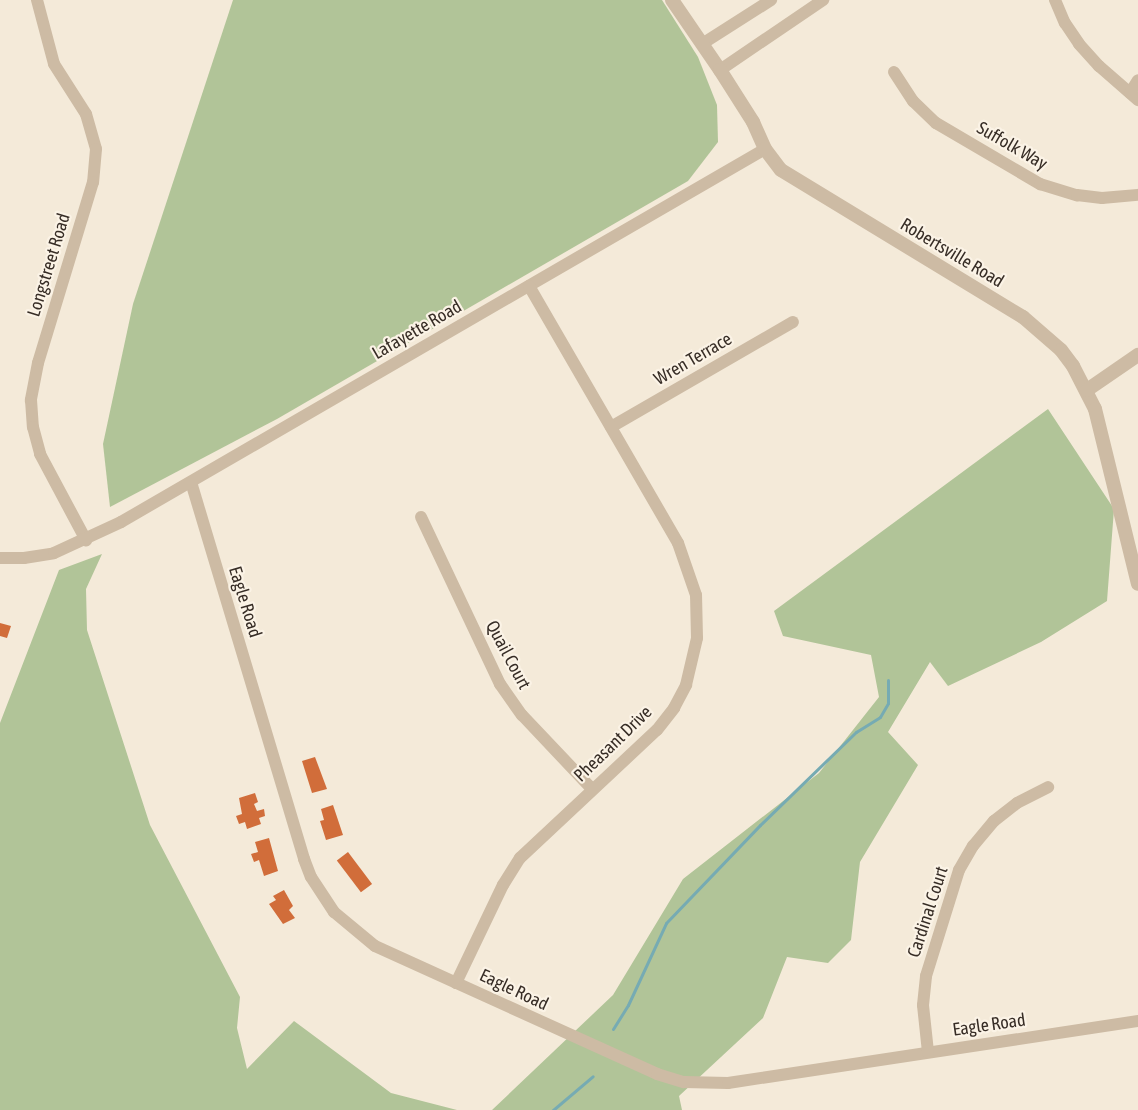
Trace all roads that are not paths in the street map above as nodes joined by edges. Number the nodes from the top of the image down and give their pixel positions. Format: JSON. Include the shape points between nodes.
{"nodes":[{"id":1,"x":37,"y":0,"type":"edge"},
{"id":2,"x":672,"y":0,"type":"edge"},
{"id":3,"x":771,"y":0,"type":"edge"},
{"id":4,"x":1055,"y":0,"type":"edge"},
{"id":5,"x":819,"y":1,"type":"edge"},
{"id":6,"x":702,"y":44,"type":"junction"},
{"id":7,"x":720,"y":70,"type":"junction"},
{"id":8,"x":894,"y":72,"type":"dead end"},
{"id":9,"x":1138,"y":80,"type":"edge"},
{"id":10,"x":1134,"y":96,"type":"edge"},
{"id":11,"x":765,"y":149,"type":"junction"},
{"id":12,"x":1138,"y":195,"type":"edge"},
{"id":13,"x":529,"y":286,"type":"junction"},
{"id":14,"x":793,"y":322,"type":"dead end"},
{"id":15,"x":1138,"y":355,"type":"edge"},
{"id":16,"x":1087,"y":390,"type":"junction"},
{"id":17,"x":611,"y":428,"type":"junction"},
{"id":18,"x":190,"y":482,"type":"junction"},
{"id":19,"x":421,"y":517,"type":"dead end"},
{"id":20,"x":86,"y":540,"type":"junction"},
{"id":21,"x":0,"y":558,"type":"edge"},
{"id":22,"x":1138,"y":584,"type":"edge"},
{"id":23,"x":1048,"y":787,"type":"dead end"},
{"id":24,"x":592,"y":789,"type":"junction"},
{"id":25,"x":456,"y":983,"type":"junction"},
{"id":26,"x":1138,"y":1021,"type":"edge"},
{"id":27,"x":928,"y":1052,"type":"junction"}],
"edges":[{"from":1,"to":20,"type":"street","name":"Longstreet Road","via":[[54,64],[86,114],[96,149],[93,182],[38,363],[31,400],[40,454]]},
{"from":2,"to":6,"type":"street","name":"Robertsville Road"},
{"from":3,"to":6,"type":"street"},
{"from":4,"to":10,"type":"street","via":[[1078,44]]},
{"from":5,"to":7,"type":"street"},
{"from":6,"to":7,"type":"street","name":"Robertsville Road"},
{"from":7,"to":11,"type":"street","name":"Robertsville Road"},
{"from":8,"to":12,"type":"street","name":"Suffolk Way","via":[[913,101],[936,123],[1040,184],[1102,198]]},
{"from":9,"to":10,"type":"street"},
{"from":11,"to":13,"type":"street","name":"Lafayette Road"},
{"from":11,"to":16,"type":"street","name":"Robertsville Road","via":[[782,170],[809,189],[1037,327],[1067,358]]},
{"from":13,"to":17,"type":"street","name":"Pheasant Drive"},
{"from":13,"to":18,"type":"street","name":"Lafayette Road"},
{"from":14,"to":17,"type":"street","name":"Wren Terrace"},
{"from":15,"to":16,"type":"street"},
{"from":16,"to":22,"type":"street","name":"Robertsville Road"},
{"from":17,"to":24,"type":"street","name":"Pheasant Drive","via":[[687,563],[696,595],[698,638],[686,685],[674,708]]},
{"from":18,"to":20,"type":"street","name":"Lafayette Road"},
{"from":18,"to":25,"type":"street","name":"Eagle Road","via":[[311,877],[334,912],[361,938]]},
{"from":19,"to":24,"type":"street","name":"Quail Court","via":[[500,684],[522,715]]},
{"from":20,"to":21,"type":"street","name":"Lafayette Road","via":[[43,556]]},
{"from":23,"to":27,"type":"street","name":"Cardinal Court","via":[[994,821],[959,870],[926,976],[923,1005]]},
{"from":24,"to":25,"type":"street","name":"Pheasant Drive","via":[[527,850],[511,871]]},
{"from":25,"to":27,"type":"street","name":"Eagle Road","via":[[657,1074],[684,1082],[728,1083]]},
{"from":26,"to":27,"type":"street","name":"Eagle Road"}]}
